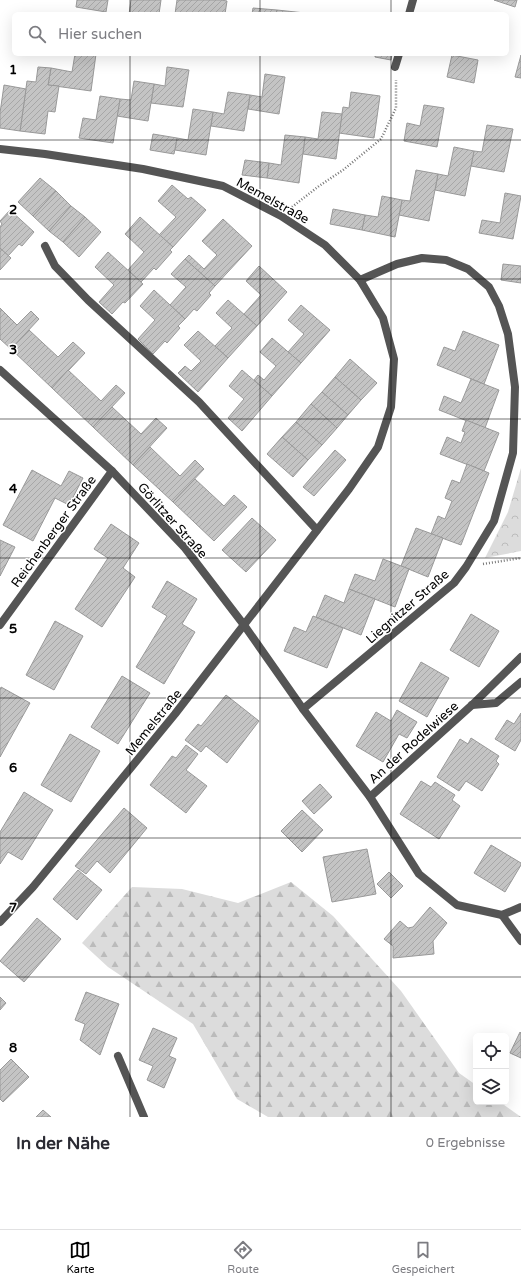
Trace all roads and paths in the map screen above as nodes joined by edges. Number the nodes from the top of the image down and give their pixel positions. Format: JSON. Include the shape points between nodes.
{"nodes":[{"id":1,"x":413,"y":0,"type":"edge"},
{"id":2,"x":410,"y":12,"type":"edge"},
{"id":3,"x":398,"y":56,"type":"edge"},
{"id":4,"x":395,"y":67,"type":"joint"},
{"id":5,"x":0,"y":149,"type":"edge"},
{"id":6,"x":281,"y":216,"type":"junction"},
{"id":7,"x":45,"y":246,"type":"dead end"},
{"id":8,"x":360,"y":280,"type":"junction"},
{"id":9,"x":0,"y":370,"type":"edge"},
{"id":10,"x":112,"y":471,"type":"junction"},
{"id":11,"x":317,"y":530,"type":"junction"},
{"id":12,"x":521,"y":558,"type":"edge"},
{"id":13,"x":466,"y":567,"type":"junction"},
{"id":14,"x":0,"y":625,"type":"edge"},
{"id":15,"x":244,"y":625,"type":"junction"},
{"id":16,"x":521,"y":657,"type":"edge"},
{"id":17,"x":521,"y":682,"type":"edge"},
{"id":18,"x":472,"y":705,"type":"junction"},
{"id":19,"x":303,"y":709,"type":"junction"},
{"id":20,"x":370,"y":797,"type":"junction"},
{"id":21,"x":521,"y":907,"type":"edge"},
{"id":22,"x":502,"y":915,"type":"junction"},
{"id":23,"x":0,"y":922,"type":"edge"},
{"id":24,"x":521,"y":941,"type":"edge"},
{"id":25,"x":118,"y":1056,"type":"dead end"},
{"id":26,"x":144,"y":1117,"type":"edge"}],
"edges":[{"from":1,"to":2,"type":"street"},
{"from":3,"to":4,"type":"street"},
{"from":4,"to":6,"type":"path","via":[[396,108],[380,139]]},
{"from":5,"to":6,"type":"street","name":"Memelstraße","via":[[143,168],[223,186]]},
{"from":6,"to":8,"type":"street","name":"Memelstraße","via":[[324,245]]},
{"from":7,"to":11,"type":"street","via":[[55,266],[88,300],[199,402]]},
{"from":8,"to":11,"type":"street","name":"Memelstraße","via":[[383,318],[394,359],[391,407],[378,447]]},
{"from":8,"to":13,"type":"street","name":"Liegnitzer Straße","via":[[397,264],[422,258],[446,260],[468,269],[489,287],[499,306],[508,334],[516,387],[513,453],[494,521]]},
{"from":9,"to":10,"type":"street","name":"Görlitzer Straße"},
{"from":10,"to":14,"type":"street","name":"Reichenberger Straße"},
{"from":10,"to":15,"type":"street","name":"Görlitzer Straße","via":[[185,548]]},
{"from":11,"to":15,"type":"street","name":"Memelstraße"},
{"from":12,"to":13,"type":"path"},
{"from":13,"to":19,"type":"street","name":"Liegnitzer Straße","via":[[454,583]]},
{"from":15,"to":19,"type":"street","name":"Görlitzer Straße"},
{"from":15,"to":23,"type":"street","name":"Memelstraße","via":[[170,720]]},
{"from":16,"to":18,"type":"street","name":"An der Rodelwiese"},
{"from":17,"to":18,"type":"street","name":"An der Rodelwiese","via":[[496,703]]},
{"from":18,"to":20,"type":"street","name":"An der Rodelwiese"},
{"from":19,"to":20,"type":"street","name":"An der Rodelwiese"},
{"from":20,"to":22,"type":"street","name":"An der Rodelwiese","via":[[419,874],[457,904]]},
{"from":21,"to":22,"type":"street"},
{"from":22,"to":24,"type":"street"},
{"from":25,"to":26,"type":"street"}]}
